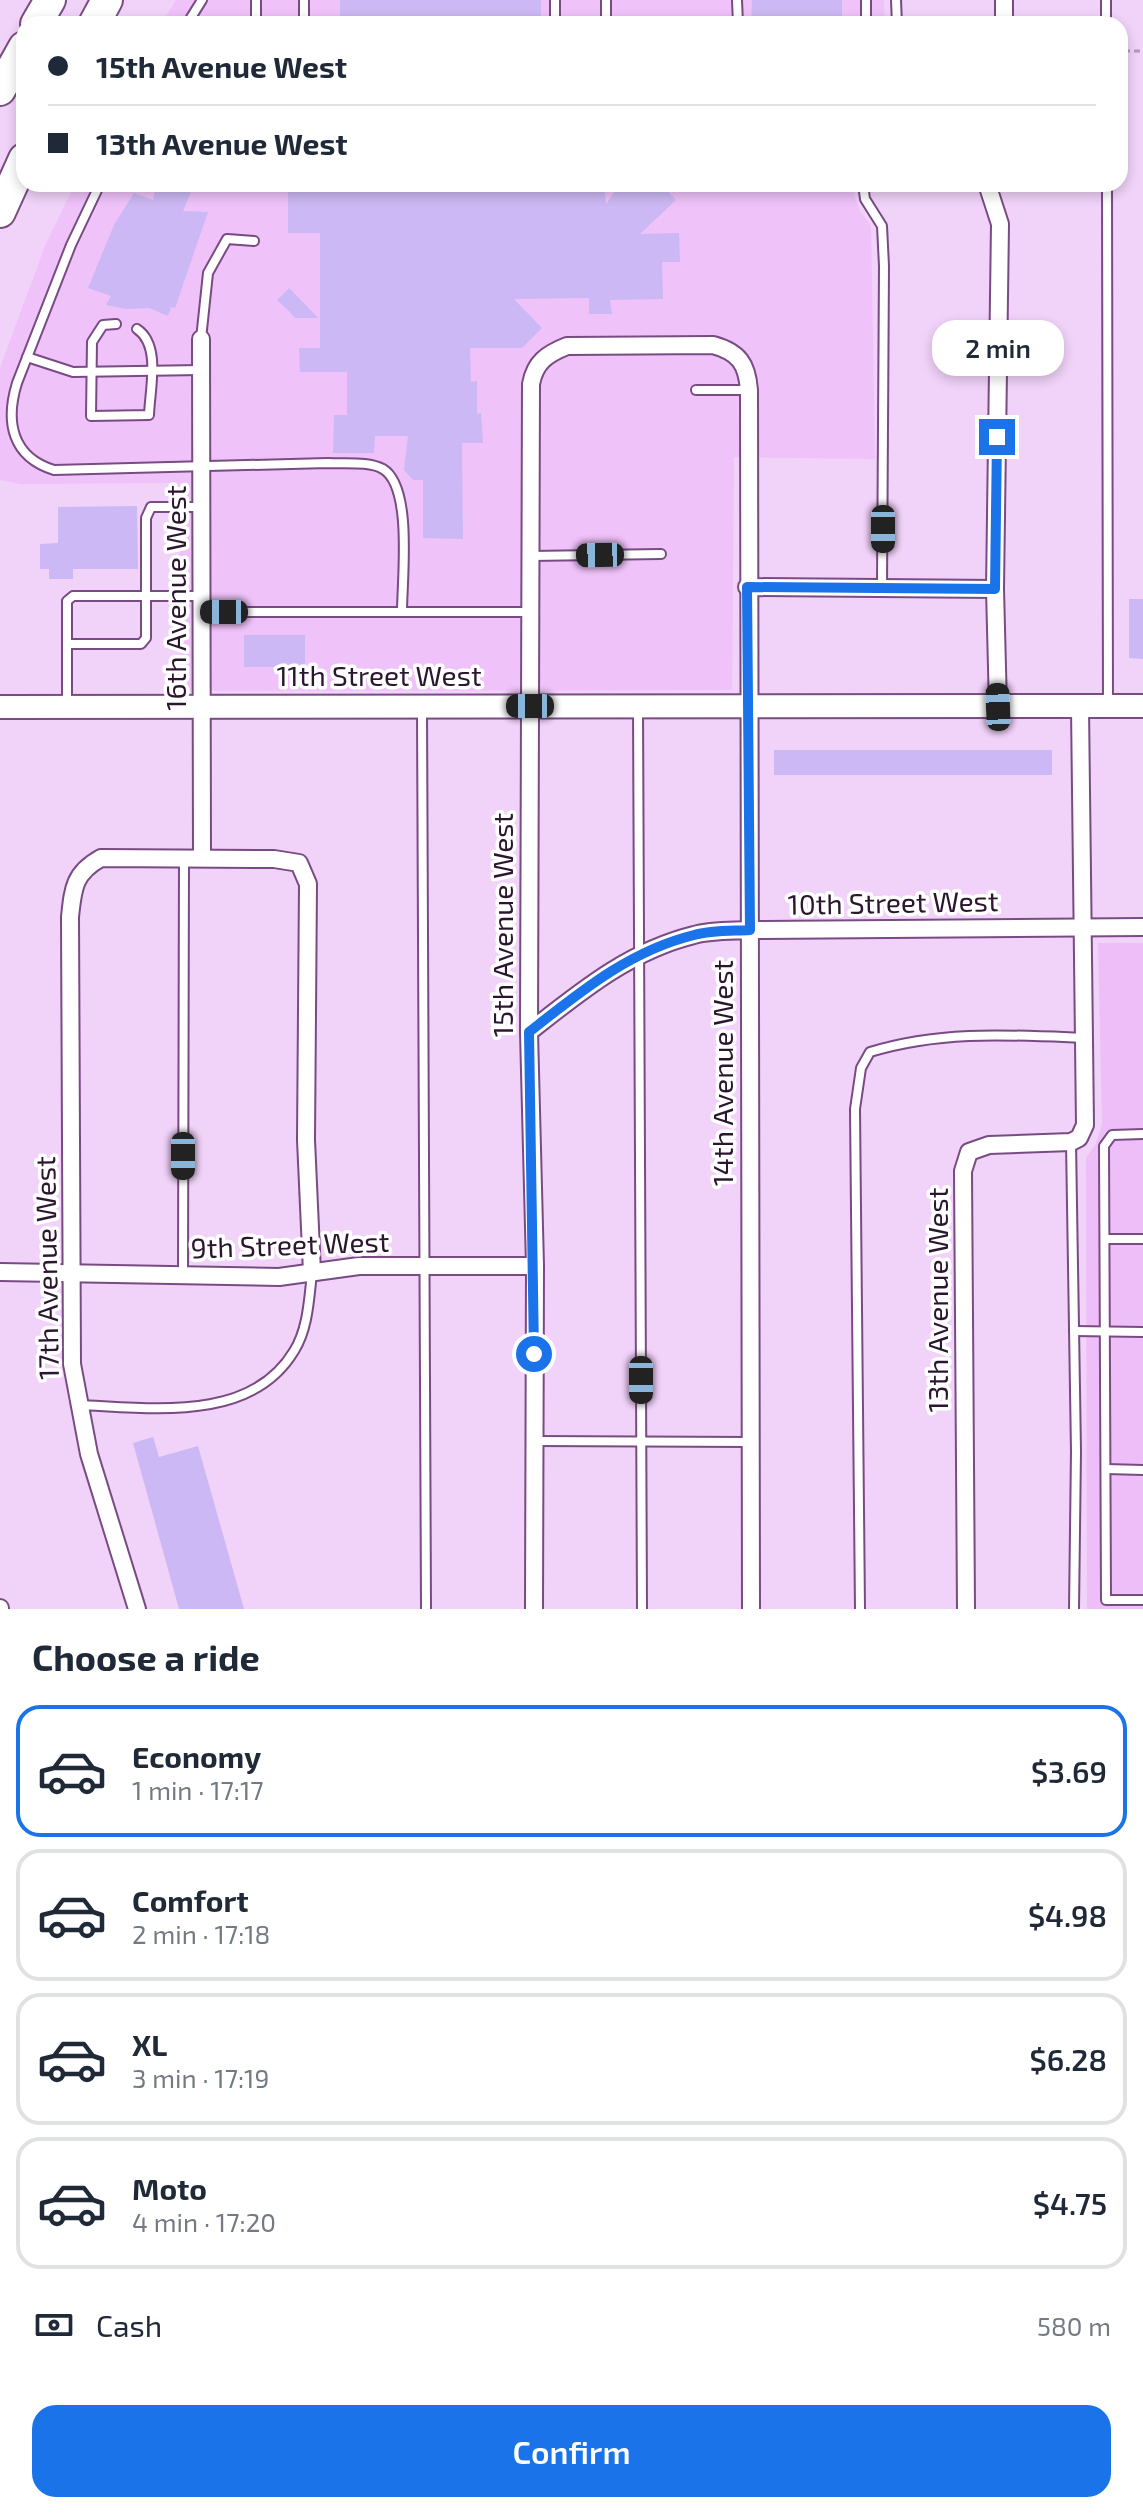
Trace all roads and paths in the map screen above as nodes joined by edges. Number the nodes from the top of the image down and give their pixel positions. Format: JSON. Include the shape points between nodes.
{"nodes":[{"id":1,"x":16,"y":61,"type":"edge"},
{"id":2,"x":0,"y":90,"type":"edge"},
{"id":3,"x":16,"y":177,"type":"edge"},
{"id":4,"x":96,"y":192,"type":"edge"},
{"id":5,"x":864,"y":192,"type":"edge"},
{"id":6,"x":990,"y":192,"type":"edge"},
{"id":7,"x":1107,"y":192,"type":"edge"},
{"id":8,"x":0,"y":212,"type":"edge"},
{"id":9,"x":254,"y":241,"type":"dead end"},
{"id":10,"x":116,"y":324,"type":"dead end"},
{"id":11,"x":137,"y":329,"type":"dead end"},
{"id":12,"x":201,"y":339,"type":"joint"},
{"id":13,"x":27,"y":357,"type":"junction"},
{"id":14,"x":201,"y":370,"type":"junction"},
{"id":15,"x":90,"y":372,"type":"junction"},
{"id":16,"x":151,"y":373,"type":"junction"},
{"id":17,"x":531,"y":384,"type":"joint"},
{"id":18,"x":696,"y":390,"type":"dead end"},
{"id":19,"x":749,"y":390,"type":"junction"},
{"id":20,"x":203,"y":467,"type":"junction"},
{"id":21,"x":203,"y":507,"type":"junction"},
{"id":22,"x":661,"y":554,"type":"dead end"},
{"id":23,"x":531,"y":556,"type":"junction"},
{"id":24,"x":747,"y":587,"type":"junction"},
{"id":25,"x":882,"y":587,"type":"junction"},
{"id":26,"x":995,"y":589,"type":"junction"},
{"id":27,"x":145,"y":596,"type":"junction"},
{"id":28,"x":202,"y":604,"type":"junction"},
{"id":29,"x":402,"y":612,"type":"junction"},
{"id":30,"x":530,"y":612,"type":"junction"},
{"id":31,"x":67,"y":644,"type":"junction"},
{"id":32,"x":422,"y":706,"type":"junction"},
{"id":33,"x":530,"y":706,"type":"junction"},
{"id":34,"x":638,"y":706,"type":"junction"},
{"id":35,"x":748,"y":706,"type":"junction"},
{"id":36,"x":1108,"y":706,"type":"junction"},
{"id":37,"x":1143,"y":706,"type":"edge"},
{"id":38,"x":0,"y":707,"type":"edge"},
{"id":39,"x":67,"y":707,"type":"junction"},
{"id":40,"x":201,"y":707,"type":"junction"},
{"id":41,"x":998,"y":707,"type":"junction"},
{"id":42,"x":1080,"y":707,"type":"junction"},
{"id":43,"x":184,"y":858,"type":"junction"},
{"id":44,"x":202,"y":858,"type":"junction"},
{"id":45,"x":1083,"y":927,"type":"junction"},
{"id":46,"x":1143,"y":927,"type":"edge"},
{"id":47,"x":750,"y":930,"type":"junction"},
{"id":48,"x":639,"y":953,"type":"junction"},
{"id":49,"x":529,"y":1032,"type":"junction"},
{"id":50,"x":1085,"y":1038,"type":"junction"},
{"id":51,"x":1143,"y":1134,"type":"edge"},
{"id":52,"x":1071,"y":1142,"type":"junction"},
{"id":53,"x":1106,"y":1239,"type":"junction"},
{"id":54,"x":1143,"y":1239,"type":"edge"},
{"id":55,"x":425,"y":1266,"type":"junction"},
{"id":56,"x":535,"y":1266,"type":"junction"},
{"id":57,"x":0,"y":1272,"type":"edge"},
{"id":58,"x":312,"y":1272,"type":"junction"},
{"id":59,"x":72,"y":1274,"type":"junction"},
{"id":60,"x":183,"y":1276,"type":"junction"},
{"id":61,"x":1074,"y":1331,"type":"junction"},
{"id":62,"x":1106,"y":1332,"type":"junction"},
{"id":63,"x":1143,"y":1332,"type":"edge"},
{"id":64,"x":77,"y":1405,"type":"junction"},
{"id":65,"x":534,"y":1441,"type":"junction"},
{"id":66,"x":641,"y":1442,"type":"junction"},
{"id":67,"x":748,"y":1442,"type":"junction"},
{"id":68,"x":1106,"y":1469,"type":"junction"},
{"id":69,"x":1143,"y":1470,"type":"edge"},
{"id":70,"x":1143,"y":1600,"type":"edge"},
{"id":71,"x":137,"y":1609,"type":"edge"},
{"id":72,"x":426,"y":1609,"type":"edge"},
{"id":73,"x":534,"y":1609,"type":"edge"},
{"id":74,"x":642,"y":1609,"type":"edge"},
{"id":75,"x":751,"y":1609,"type":"edge"},
{"id":76,"x":860,"y":1609,"type":"edge"},
{"id":77,"x":966,"y":1609,"type":"edge"},
{"id":78,"x":1074,"y":1609,"type":"edge"}],
"edges":[{"from":1,"to":2,"type":"highway"},
{"from":3,"to":8,"type":"highway"},
{"from":4,"to":13,"type":"lane"},
{"from":5,"to":25,"type":"lane","via":[[882,226],[884,266]]},
{"from":6,"to":26,"type":"street","via":[[1000,224]]},
{"from":7,"to":36,"type":"lane"},
{"from":9,"to":12,"type":"lane","via":[[227,239],[208,273]]},
{"from":10,"to":15,"type":"lane","via":[[97,331]]},
{"from":11,"to":16,"type":"lane","via":[[148,336]]},
{"from":12,"to":14,"type":"street","name":"16th Avenue West"},
{"from":13,"to":15,"type":"lane"},
{"from":13,"to":20,"type":"lane","via":[[10,406],[11,424],[15,441],[37,465],[54,470]]},
{"from":14,"to":16,"type":"lane"},
{"from":14,"to":20,"type":"street","name":"16th Avenue West"},
{"from":15,"to":16,"type":"lane"},
{"from":15,"to":16,"type":"lane","via":[[91,416],[149,415]]},
{"from":17,"to":19,"type":"street","name":"14th Avenue West","via":[[534,370],[548,353],[567,346],[713,345],[732,350],[747,369]]},
{"from":17,"to":23,"type":"street","name":"15th Avenue West"},
{"from":18,"to":19,"type":"lane"},
{"from":19,"to":24,"type":"street","name":"14th Avenue West"},
{"from":20,"to":21,"type":"street","name":"16th Avenue West"},
{"from":20,"to":29,"type":"lane","via":[[328,463],[384,470],[398,485],[402,503]]},
{"from":21,"to":27,"type":"lane","via":[[151,507],[146,518]]},
{"from":21,"to":28,"type":"street","name":"16th Avenue West"},
{"from":22,"to":23,"type":"lane"},
{"from":23,"to":30,"type":"street","name":"15th Avenue West"},
{"from":24,"to":25,"type":"street"},
{"from":24,"to":35,"type":"street","name":"14th Avenue West"},
{"from":25,"to":26,"type":"street"},
{"from":26,"to":41,"type":"street"},
{"from":27,"to":28,"type":"lane"},
{"from":27,"to":31,"type":"lane","via":[[73,596],[67,601]]},
{"from":27,"to":31,"type":"lane","via":[[146,638],[141,644]]},
{"from":28,"to":29,"type":"lane"},
{"from":28,"to":40,"type":"street","name":"16th Avenue West"},
{"from":29,"to":30,"type":"lane"},
{"from":30,"to":33,"type":"street","name":"15th Avenue West"},
{"from":31,"to":39,"type":"lane"},
{"from":32,"to":33,"type":"main road","name":"11th Street West"},
{"from":32,"to":40,"type":"main road","name":"11th Street West"},
{"from":32,"to":55,"type":"lane"},
{"from":33,"to":34,"type":"main road","name":"11th Street West"},
{"from":33,"to":49,"type":"street","name":"15th Avenue West"},
{"from":34,"to":35,"type":"main road","name":"11th Street West"},
{"from":34,"to":48,"type":"lane"},
{"from":35,"to":41,"type":"main road","name":"11th Street West"},
{"from":35,"to":47,"type":"street","name":"14th Avenue West"},
{"from":36,"to":37,"type":"main road","name":"11th Street West"},
{"from":36,"to":42,"type":"main road","name":"11th Street West"},
{"from":38,"to":39,"type":"main road","name":"11th Street West"},
{"from":39,"to":40,"type":"main road","name":"11th Street West"},
{"from":40,"to":44,"type":"street","name":"16th Avenue West"},
{"from":41,"to":42,"type":"main road","name":"11th Street West"},
{"from":42,"to":45,"type":"street"},
{"from":43,"to":44,"type":"street"},
{"from":43,"to":59,"type":"street","name":"17th Avenue West","via":[[101,858],[84,867],[74,883]]},
{"from":43,"to":60,"type":"lane"},
{"from":44,"to":58,"type":"street","via":[[299,863],[308,884],[306,1140]]},
{"from":45,"to":46,"type":"street","name":"10th Street West"},
{"from":45,"to":47,"type":"street","name":"10th Street West"},
{"from":45,"to":50,"type":"street"},
{"from":47,"to":48,"type":"street","name":"10th Street West","via":[[696,934]]},
{"from":47,"to":67,"type":"street","name":"14th Avenue West"},
{"from":48,"to":49,"type":"street","name":"10th Street West"},
{"from":48,"to":66,"type":"lane"},
{"from":49,"to":56,"type":"street","name":"15th Avenue West"},
{"from":50,"to":52,"type":"street","via":[[1085,1125]]},
{"from":50,"to":76,"type":"lane","via":[[949,1035],[870,1052],[861,1068],[855,1109]]},
{"from":51,"to":53,"type":"lane","via":[[1112,1135],[1104,1146]]},
{"from":52,"to":61,"type":"lane"},
{"from":52,"to":77,"type":"street","name":"13th Avenue West","via":[[989,1145],[969,1152],[963,1171]]},
{"from":53,"to":54,"type":"lane"},
{"from":53,"to":62,"type":"lane"},
{"from":55,"to":56,"type":"street","name":"9th Street West"},
{"from":55,"to":58,"type":"street","name":"9th Street West"},
{"from":55,"to":72,"type":"lane"},
{"from":56,"to":65,"type":"street","name":"15th Avenue West"},
{"from":57,"to":59,"type":"street","name":"9th Street West"},
{"from":58,"to":60,"type":"street","name":"9th Street West"},
{"from":58,"to":64,"type":"lane","via":[[295,1351],[273,1378],[242,1396],[169,1409]]},
{"from":59,"to":60,"type":"street","name":"9th Street West"},
{"from":59,"to":64,"type":"street","name":"17th Avenue West"},
{"from":61,"to":62,"type":"lane"},
{"from":61,"to":78,"type":"lane"},
{"from":62,"to":63,"type":"lane"},
{"from":62,"to":68,"type":"lane"},
{"from":64,"to":71,"type":"street","name":"17th Avenue West"},
{"from":65,"to":66,"type":"lane"},
{"from":65,"to":73,"type":"street","name":"15th Avenue West"},
{"from":66,"to":67,"type":"lane"},
{"from":66,"to":74,"type":"lane"},
{"from":67,"to":75,"type":"street","name":"14th Avenue West"},
{"from":68,"to":69,"type":"lane"},
{"from":68,"to":70,"type":"lane","via":[[1106,1600]]}]}
